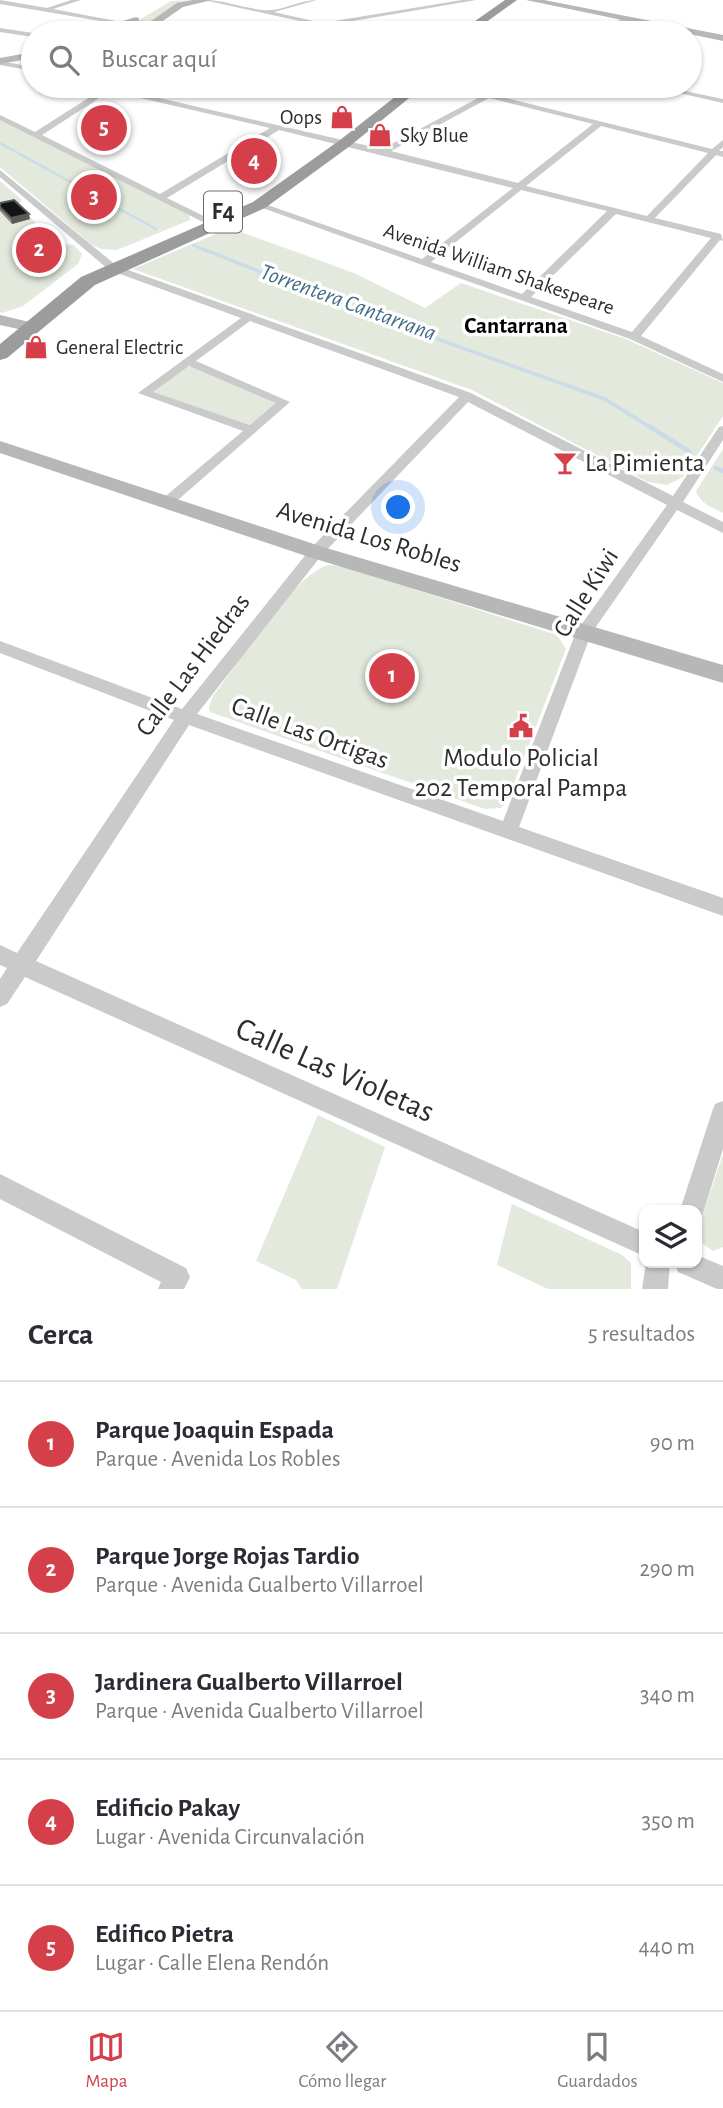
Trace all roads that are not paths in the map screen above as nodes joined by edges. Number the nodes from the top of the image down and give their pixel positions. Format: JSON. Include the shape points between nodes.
{"nodes":[{"id":1,"x":78,"y":0,"type":"edge"},
{"id":2,"x":207,"y":0,"type":"edge"},
{"id":3,"x":314,"y":0,"type":"edge"},
{"id":4,"x":473,"y":0,"type":"edge"},
{"id":5,"x":512,"y":0,"type":"edge"},
{"id":6,"x":529,"y":0,"type":"edge"},
{"id":7,"x":0,"y":2,"type":"edge"},
{"id":8,"x":44,"y":10,"type":"junction"},
{"id":9,"x":265,"y":13,"type":"junction"},
{"id":10,"x":145,"y":14,"type":"dead end"},
{"id":11,"x":625,"y":19,"type":"junction"},
{"id":12,"x":93,"y":21,"type":"edge"},
{"id":13,"x":134,"y":21,"type":"edge"},
{"id":14,"x":158,"y":21,"type":"edge"},
{"id":15,"x":299,"y":21,"type":"edge"},
{"id":16,"x":350,"y":21,"type":"edge"},
{"id":17,"x":481,"y":21,"type":"edge"},
{"id":18,"x":500,"y":21,"type":"edge"},
{"id":19,"x":621,"y":21,"type":"edge"},
{"id":20,"x":635,"y":21,"type":"edge"},
{"id":21,"x":0,"y":30,"type":"edge"},
{"id":22,"x":21,"y":33,"type":"edge"},
{"id":23,"x":702,"y":34,"type":"edge"},
{"id":24,"x":723,"y":38,"type":"edge"},
{"id":25,"x":21,"y":58,"type":"edge"},
{"id":26,"x":0,"y":62,"type":"edge"},
{"id":27,"x":21,"y":66,"type":"edge"},
{"id":28,"x":702,"y":97,"type":"edge"},
{"id":29,"x":94,"y":98,"type":"edge"},
{"id":30,"x":157,"y":98,"type":"edge"},
{"id":31,"x":385,"y":98,"type":"edge"},
{"id":32,"x":400,"y":98,"type":"edge"},
{"id":33,"x":481,"y":98,"type":"edge"},
{"id":34,"x":498,"y":98,"type":"edge"},
{"id":35,"x":723,"y":101,"type":"edge"},
{"id":36,"x":0,"y":117,"type":"edge"},
{"id":37,"x":600,"y":123,"type":"junction"},
{"id":38,"x":278,"y":127,"type":"junction"},
{"id":39,"x":37,"y":134,"type":"junction"},
{"id":40,"x":337,"y":141,"type":"junction"},
{"id":41,"x":723,"y":142,"type":"edge"},
{"id":42,"x":712,"y":151,"type":"junction"},
{"id":43,"x":383,"y":152,"type":"junction"},
{"id":44,"x":723,"y":154,"type":"edge"},
{"id":45,"x":0,"y":173,"type":"edge"},
{"id":46,"x":519,"y":188,"type":"junction"},
{"id":47,"x":162,"y":197,"type":"junction"},
{"id":48,"x":259,"y":205,"type":"junction"},
{"id":49,"x":614,"y":210,"type":"junction"},
{"id":50,"x":649,"y":219,"type":"junction"},
{"id":51,"x":211,"y":223,"type":"junction"},
{"id":52,"x":720,"y":237,"type":"edge"},
{"id":53,"x":423,"y":263,"type":"junction"},
{"id":54,"x":108,"y":265,"type":"junction"},
{"id":55,"x":523,"y":299,"type":"junction"},
{"id":56,"x":249,"y":317,"type":"junction"},
{"id":57,"x":11,"y":326,"type":"edge"},
{"id":58,"x":634,"y":337,"type":"junction"},
{"id":59,"x":0,"y":354,"type":"edge"},
{"id":60,"x":188,"y":362,"type":"junction"},
{"id":61,"x":723,"y":378,"type":"edge"},
{"id":62,"x":467,"y":396,"type":"junction"},
{"id":63,"x":252,"y":430,"type":"junction"},
{"id":64,"x":722,"y":432,"type":"edge"},
{"id":65,"x":0,"y":447,"type":"edge"},
{"id":66,"x":166,"y":503,"type":"junction"},
{"id":67,"x":674,"y":505,"type":"junction"},
{"id":68,"x":723,"y":528,"type":"edge"},
{"id":69,"x":316,"y":552,"type":"junction"},
{"id":70,"x":584,"y":632,"type":"junction"},
{"id":71,"x":0,"y":647,"type":"edge"},
{"id":72,"x":723,"y":674,"type":"edge"},
{"id":73,"x":185,"y":717,"type":"junction"},
{"id":74,"x":508,"y":831,"type":"junction"},
{"id":75,"x":723,"y":907,"type":"edge"},
{"id":76,"x":10,"y":959,"type":"edge"},
{"id":77,"x":0,"y":997,"type":"edge"},
{"id":78,"x":723,"y":1112,"type":"edge"},
{"id":79,"x":0,"y":1186,"type":"edge"},
{"id":80,"x":694,"y":1205,"type":"edge"},
{"id":81,"x":639,"y":1242,"type":"edge"},
{"id":82,"x":657,"y":1268,"type":"edge"},
{"id":83,"x":698,"y":1268,"type":"edge"},
{"id":84,"x":723,"y":1279,"type":"edge"},
{"id":85,"x":174,"y":1283,"type":"edge"},
{"id":86,"x":655,"y":1289,"type":"edge"}],
"edges":[{"from":1,"to":8,"type":"street"},
{"from":2,"to":9,"type":"street"},
{"from":2,"to":14,"type":"main road","via":[[180,5]]},
{"from":3,"to":9,"type":"street"},
{"from":4,"to":16,"type":"street"},
{"from":5,"to":17,"type":"highway"},
{"from":6,"to":11,"type":"main road"},
{"from":6,"to":18,"type":"highway"},
{"from":7,"to":8,"type":"street"},
{"from":8,"to":12,"type":"street"},
{"from":9,"to":15,"type":"street"},
{"from":10,"to":13,"type":"main road"},
{"from":11,"to":19,"type":"street"},
{"from":11,"to":20,"type":"main road"},
{"from":21,"to":22,"type":"street"},
{"from":23,"to":24,"type":"main road"},
{"from":25,"to":26,"type":"main road"},
{"from":26,"to":27,"type":"street"},
{"from":28,"to":35,"type":"street"},
{"from":29,"to":39,"type":"street"},
{"from":30,"to":38,"type":"street"},
{"from":31,"to":40,"type":"highway","number":"F4"},
{"from":32,"to":40,"type":"highway","number":"F4"},
{"from":33,"to":43,"type":"street"},
{"from":34,"to":37,"type":"street"},
{"from":36,"to":39,"type":"street"},
{"from":37,"to":42,"type":"street"},
{"from":37,"to":46,"type":"street"},
{"from":38,"to":40,"type":"street"},
{"from":38,"to":47,"type":"street"},
{"from":39,"to":47,"type":"street"},
{"from":40,"to":43,"type":"street"},
{"from":40,"to":48,"type":"highway","number":"F4"},
{"from":40,"to":51,"type":"highway","number":"F4"},
{"from":41,"to":42,"type":"street"},
{"from":42,"to":44,"type":"street"},
{"from":42,"to":50,"type":"street"},
{"from":43,"to":46,"type":"street"},
{"from":45,"to":54,"type":"street"},
{"from":46,"to":49,"type":"street"},
{"from":46,"to":53,"type":"street"},
{"from":47,"to":51,"type":"street"},
{"from":48,"to":51,"type":"highway","number":"F4"},
{"from":48,"to":53,"type":"street","name":"Avenida William Shakespeare"},
{"from":49,"to":50,"type":"street"},
{"from":49,"to":55,"type":"street"},
{"from":50,"to":52,"type":"street"},
{"from":51,"to":54,"type":"highway","number":"F4"},
{"from":52,"to":58,"type":"street"},
{"from":53,"to":55,"type":"street","name":"Avenida William Shakespeare"},
{"from":54,"to":56,"type":"street"},
{"from":54,"to":57,"type":"highway","number":"F4"},
{"from":55,"to":58,"type":"street","name":"Avenida William Shakespeare"},
{"from":56,"to":60,"type":"street"},
{"from":56,"to":62,"type":"street"},
{"from":57,"to":59,"type":"highway","number":"F4"},
{"from":58,"to":61,"type":"street","name":"Avenida William Shakespeare"},
{"from":60,"to":63,"type":"street","via":[[284,402]]},
{"from":60,"to":63,"type":"street","via":[[144,393]]},
{"from":62,"to":67,"type":"street"},
{"from":62,"to":69,"type":"street","name":"Calle Las Hiedras"},
{"from":63,"to":66,"type":"street"},
{"from":64,"to":67,"type":"street","name":"Calle Kiwi"},
{"from":65,"to":66,"type":"main road","name":"Avenida Los Robles"},
{"from":66,"to":69,"type":"main road","name":"Avenida Los Robles"},
{"from":67,"to":68,"type":"street"},
{"from":67,"to":70,"type":"street","name":"Calle Kiwi"},
{"from":69,"to":70,"type":"main road","name":"Avenida Los Robles"},
{"from":69,"to":73,"type":"street","name":"Calle Las Hiedras"},
{"from":70,"to":72,"type":"main road","name":"Avenida Los Robles"},
{"from":70,"to":74,"type":"street","name":"Calle Kiwi"},
{"from":71,"to":73,"type":"street","name":"Calle Las Ortigas"},
{"from":73,"to":74,"type":"street","name":"Calle Las Ortigas"},
{"from":73,"to":76,"type":"street","name":"Calle Las Hiedras"},
{"from":74,"to":75,"type":"street","name":"Calle Las Ortigas"},
{"from":76,"to":77,"type":"street","name":"Calle Las Hiedras"},
{"from":76,"to":81,"type":"street","name":"Calle Las Violetas"},
{"from":78,"to":80,"type":"street"},
{"from":79,"to":85,"type":"street"},
{"from":82,"to":86,"type":"street"},
{"from":83,"to":84,"type":"street"}]}
